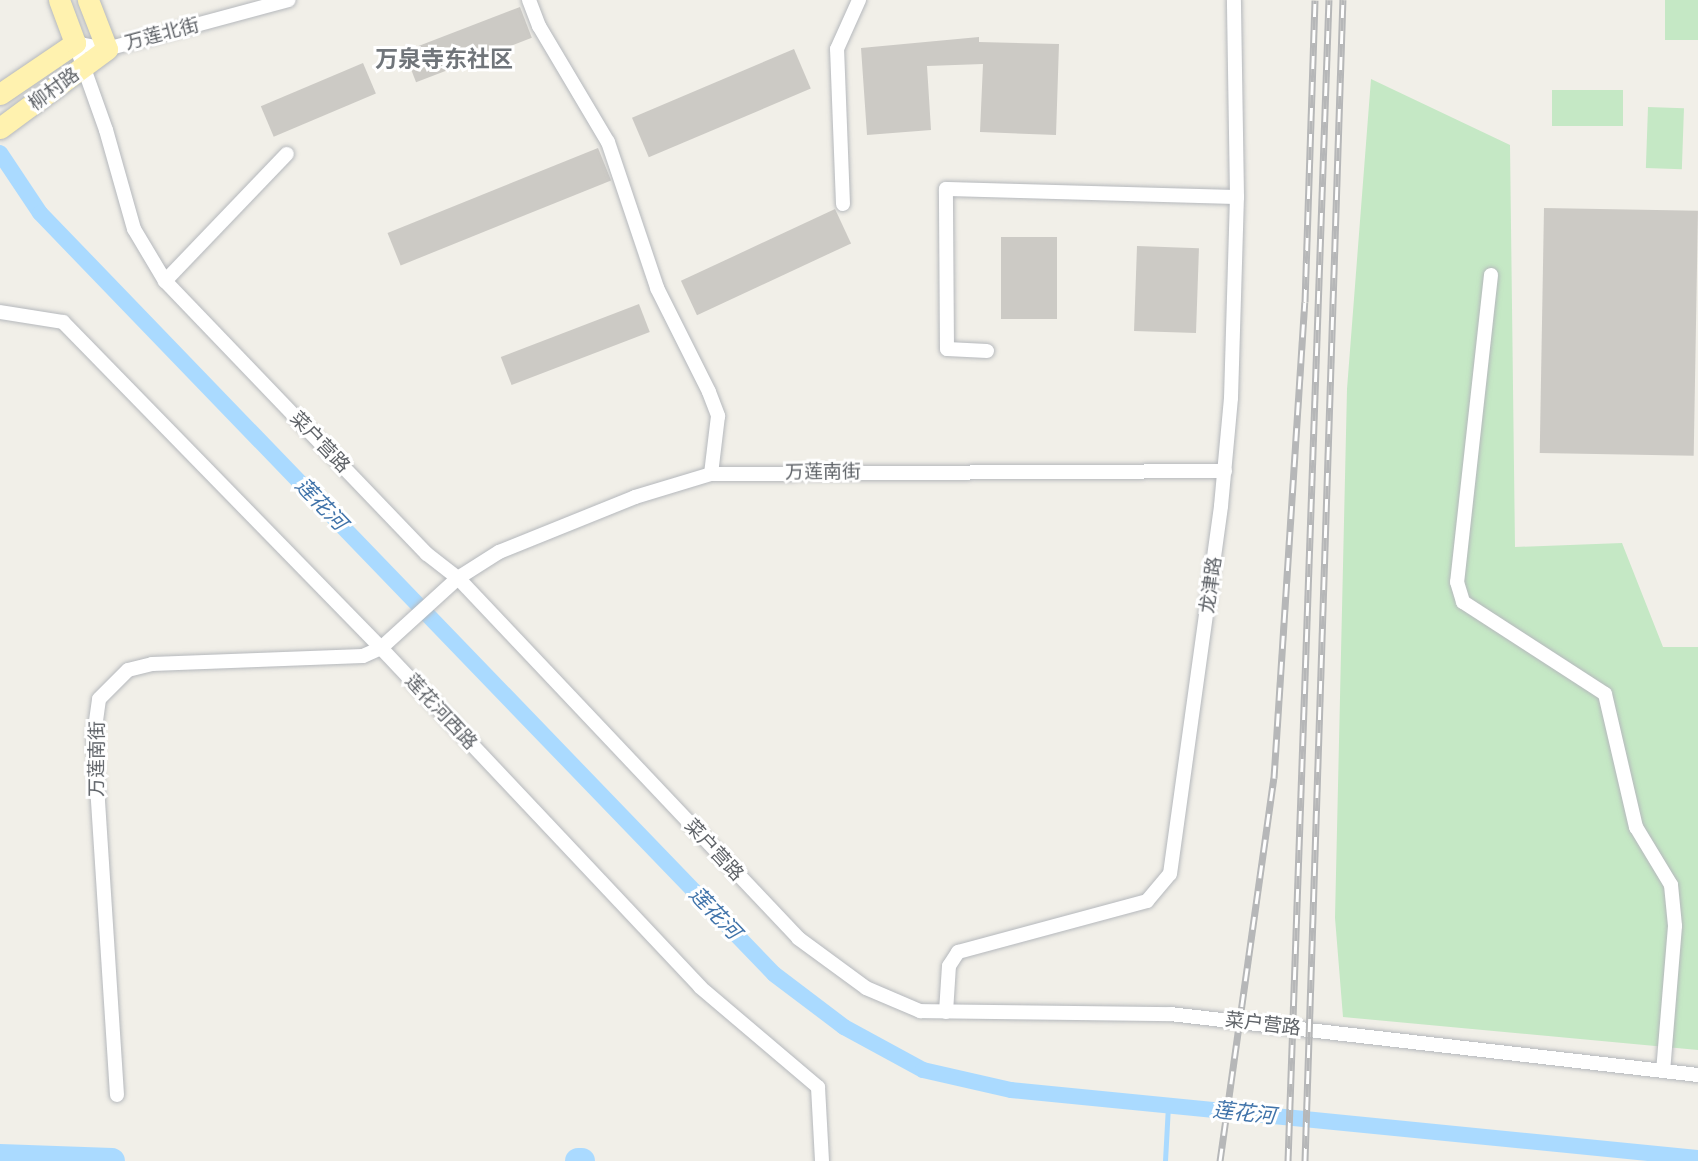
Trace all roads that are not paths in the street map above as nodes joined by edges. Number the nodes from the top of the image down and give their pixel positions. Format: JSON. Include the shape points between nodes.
{"nodes":[{"id":1,"x":59,"y":0,"type":"edge"},
{"id":2,"x":88,"y":0,"type":"edge"},
{"id":3,"x":289,"y":0,"type":"edge"},
{"id":4,"x":529,"y":0,"type":"edge"},
{"id":5,"x":859,"y":0,"type":"edge"},
{"id":6,"x":1234,"y":0,"type":"edge"},
{"id":7,"x":75,"y":43,"type":"junction"},
{"id":8,"x":107,"y":49,"type":"junction"},
{"id":9,"x":84,"y":66,"type":"junction"},
{"id":10,"x":0,"y":94,"type":"edge"},
{"id":11,"x":8,"y":122,"type":"edge"},
{"id":12,"x":287,"y":154,"type":"dead end"},
{"id":13,"x":1237,"y":197,"type":"junction"},
{"id":14,"x":843,"y":204,"type":"dead end"},
{"id":15,"x":1491,"y":275,"type":"dead end"},
{"id":16,"x":165,"y":281,"type":"junction"},
{"id":17,"x":0,"y":312,"type":"edge"},
{"id":18,"x":987,"y":351,"type":"dead end"},
{"id":19,"x":1225,"y":471,"type":"junction"},
{"id":20,"x":711,"y":474,"type":"junction"},
{"id":21,"x":458,"y":578,"type":"junction"},
{"id":22,"x":381,"y":649,"type":"junction"},
{"id":23,"x":946,"y":1012,"type":"junction"},
{"id":24,"x":1663,"y":1071,"type":"junction"},
{"id":25,"x":1698,"y":1075,"type":"edge"},
{"id":26,"x":117,"y":1094,"type":"dead end"},
{"id":27,"x":822,"y":1161,"type":"edge"}],
"edges":[{"from":1,"to":7,"type":"main road"},
{"from":2,"to":8,"type":"main road"},
{"from":3,"to":8,"type":"street","name":"万莲北街"},
{"from":4,"to":20,"type":"street","via":[[539,26],[608,142],[657,288],[709,392],[718,416]]},
{"from":5,"to":14,"type":"street","via":[[837,49]]},
{"from":6,"to":13,"type":"street","name":"龙津路"},
{"from":7,"to":8,"type":"street","name":"万莲北街"},
{"from":7,"to":9,"type":"street","name":"菜户营路"},
{"from":7,"to":10,"type":"main road","name":"柳村路"},
{"from":8,"to":9,"type":"main road","name":"柳村路"},
{"from":9,"to":11,"type":"main road","name":"柳村路"},
{"from":9,"to":16,"type":"street","name":"菜户营路","via":[[134,229]]},
{"from":12,"to":16,"type":"street"},
{"from":13,"to":18,"type":"street","via":[[946,188],[947,349]]},
{"from":13,"to":19,"type":"street","name":"龙津路"},
{"from":15,"to":24,"type":"street","via":[[1457,582],[1463,602],[1605,694],[1636,827],[1671,885],[1675,926]]},
{"from":16,"to":21,"type":"street","name":"菜户营路","via":[[428,554]]},
{"from":17,"to":22,"type":"street","name":"莲花河西路","via":[[63,322]]},
{"from":19,"to":20,"type":"street","name":"万莲南街"},
{"from":19,"to":23,"type":"street","name":"龙津路","via":[[1170,874],[1147,901],[958,952],[949,966]]},
{"from":20,"to":21,"type":"street","name":"万莲南街","via":[[635,497],[499,552]]},
{"from":21,"to":22,"type":"street","name":"万莲南街"},
{"from":21,"to":23,"type":"street","name":"菜户营路","via":[[798,938],[866,988],[901,1005]]},
{"from":22,"to":26,"type":"street","name":"万莲南街","via":[[339,659],[152,664],[128,670],[99,699],[94,735]]},
{"from":22,"to":27,"type":"street","name":"莲花河西路","via":[[699,987],[818,1087]]},
{"from":23,"to":24,"type":"street","name":"菜户营路","via":[[1170,1013]]},
{"from":24,"to":25,"type":"street","name":"菜户营路"}]}
